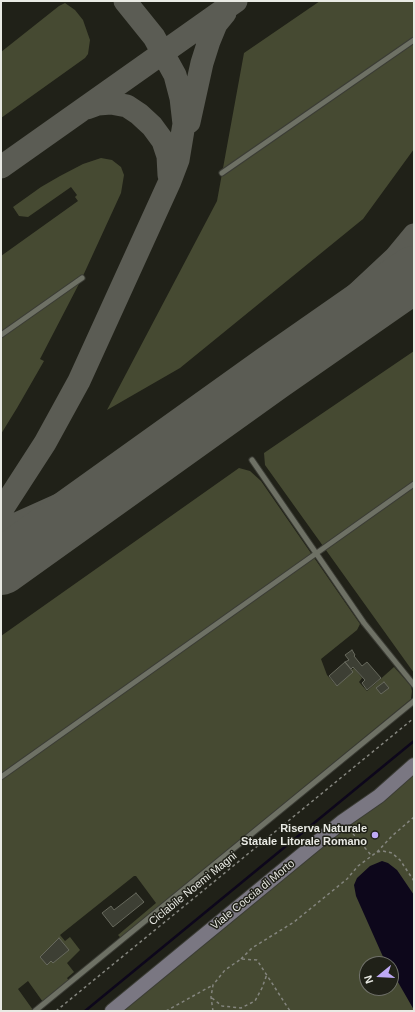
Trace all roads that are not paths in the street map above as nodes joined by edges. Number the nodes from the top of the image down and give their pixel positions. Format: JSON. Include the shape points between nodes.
{"nodes":[{"id":1,"x":414,"y":40,"type":"edge"},
{"id":2,"x":222,"y":173,"type":"dead end"},
{"id":3,"x":82,"y":278,"type":"dead end"},
{"id":4,"x":1,"y":334,"type":"edge"},
{"id":5,"x":252,"y":460,"type":"dead end"},
{"id":6,"x":414,"y":484,"type":"edge"},
{"id":7,"x":414,"y":684,"type":"edge"},
{"id":8,"x":414,"y":701,"type":"edge"},
{"id":9,"x":414,"y":765,"type":"edge"},
{"id":10,"x":1,"y":777,"type":"edge"},
{"id":11,"x":35,"y":1011,"type":"edge"},
{"id":12,"x":112,"y":1011,"type":"edge"}],
"edges":[{"from":1,"to":2,"type":"lane"},
{"from":3,"to":4,"type":"lane"},
{"from":5,"to":7,"type":"lane","via":[[364,623]]},
{"from":6,"to":10,"type":"lane"},
{"from":8,"to":11,"type":"lane"},
{"from":9,"to":12,"type":"street","name":"Viale Coccia di Morto"}]}
